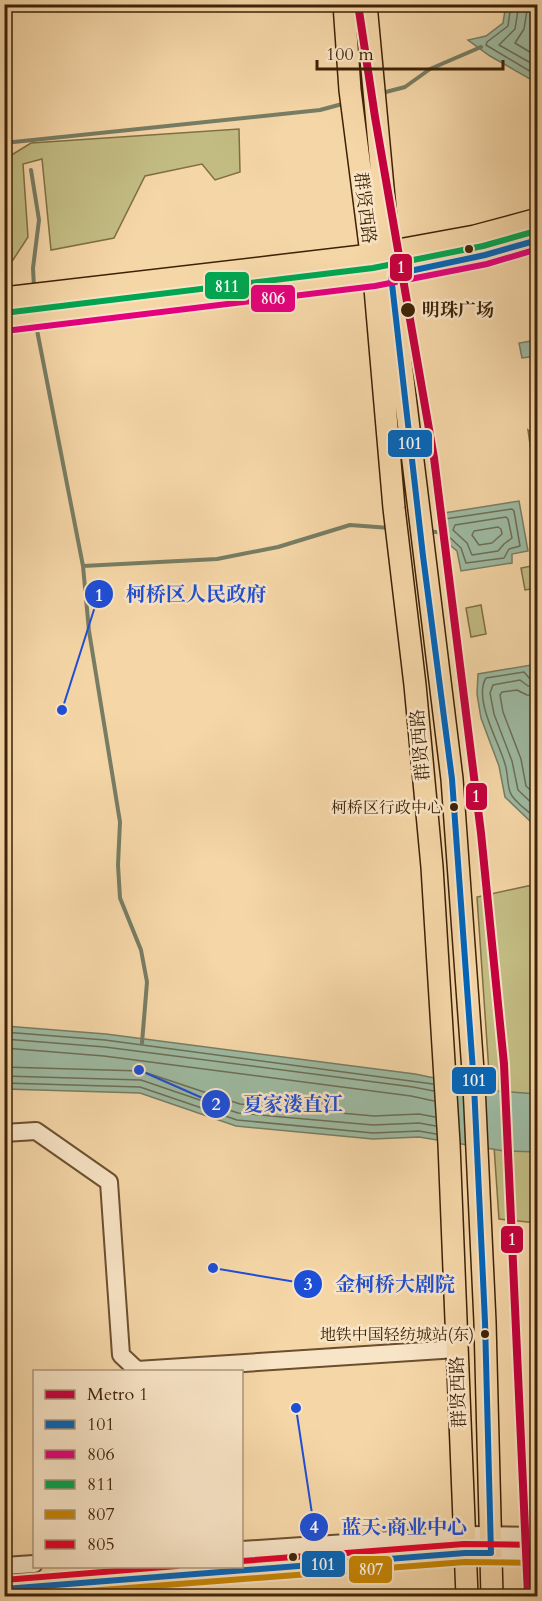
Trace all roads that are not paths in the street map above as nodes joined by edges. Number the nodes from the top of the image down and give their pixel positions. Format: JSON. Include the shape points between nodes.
{"nodes":[{"id":1,"x":344,"y":4,"type":"edge"},
{"id":2,"x":366,"y":4,"type":"edge"},
{"id":3,"x":537,"y":219,"type":"edge"},
{"id":4,"x":537,"y":240,"type":"edge"},
{"id":5,"x":380,"y":253,"type":"junction"},
{"id":6,"x":382,"y":276,"type":"junction"},
{"id":7,"x":9,"y":298,"type":"edge"},
{"id":8,"x":11,"y":321,"type":"edge"},
{"id":9,"x":4,"y":1133,"type":"edge"},
{"id":10,"x":457,"y":1349,"type":"junction"},
{"id":11,"x":537,"y":1536,"type":"edge"},
{"id":12,"x":464,"y":1544,"type":"junction"},
{"id":13,"x":491,"y":1544,"type":"junction"},
{"id":14,"x":243,"y":1550,"type":"edge"},
{"id":15,"x":537,"y":1554,"type":"edge"},
{"id":16,"x":33,"y":1564,"type":"edge"},
{"id":17,"x":4,"y":1566,"type":"edge"},
{"id":18,"x":243,"y":1566,"type":"edge"},
{"id":19,"x":219,"y":1568,"type":"edge"},
{"id":20,"x":4,"y":1589,"type":"edge"},
{"id":21,"x":467,"y":1596,"type":"edge"},
{"id":22,"x":492,"y":1596,"type":"edge"}],
"edges":[{"from":1,"to":5,"type":"main road","name":"群贤西路","via":[[354,119]]},
{"from":2,"to":5,"type":"main road","name":"群贤西路","via":[[376,114]]},
{"from":3,"to":5,"type":"main road","via":[[475,236]]},
{"from":4,"to":6,"type":"main road"},
{"from":5,"to":6,"type":"main road","name":"群贤西路"},
{"from":5,"to":7,"type":"main road"},
{"from":6,"to":8,"type":"main road"},
{"from":6,"to":10,"type":"main road","name":"群贤西路","via":[[394,508],[432,867]]},
{"from":6,"to":13,"type":"main road","name":"群贤西路","via":[[418,512],[452,779],[474,1085]]},
{"from":9,"to":10,"type":"street","via":[[36,1131],[109,1182],[121,1355],[137,1370]]},
{"from":10,"to":12,"type":"main road","name":"群贤西路"},
{"from":11,"to":13,"type":"street"},
{"from":12,"to":13,"type":"street"},
{"from":12,"to":14,"type":"street"},
{"from":12,"to":18,"type":"street"},
{"from":12,"to":21,"type":"main road","name":"群贤西路"},
{"from":13,"to":15,"type":"street"},
{"from":13,"to":22,"type":"main road","name":"群贤西路"},
{"from":16,"to":17,"type":"street"},
{"from":19,"to":20,"type":"street"}]}
